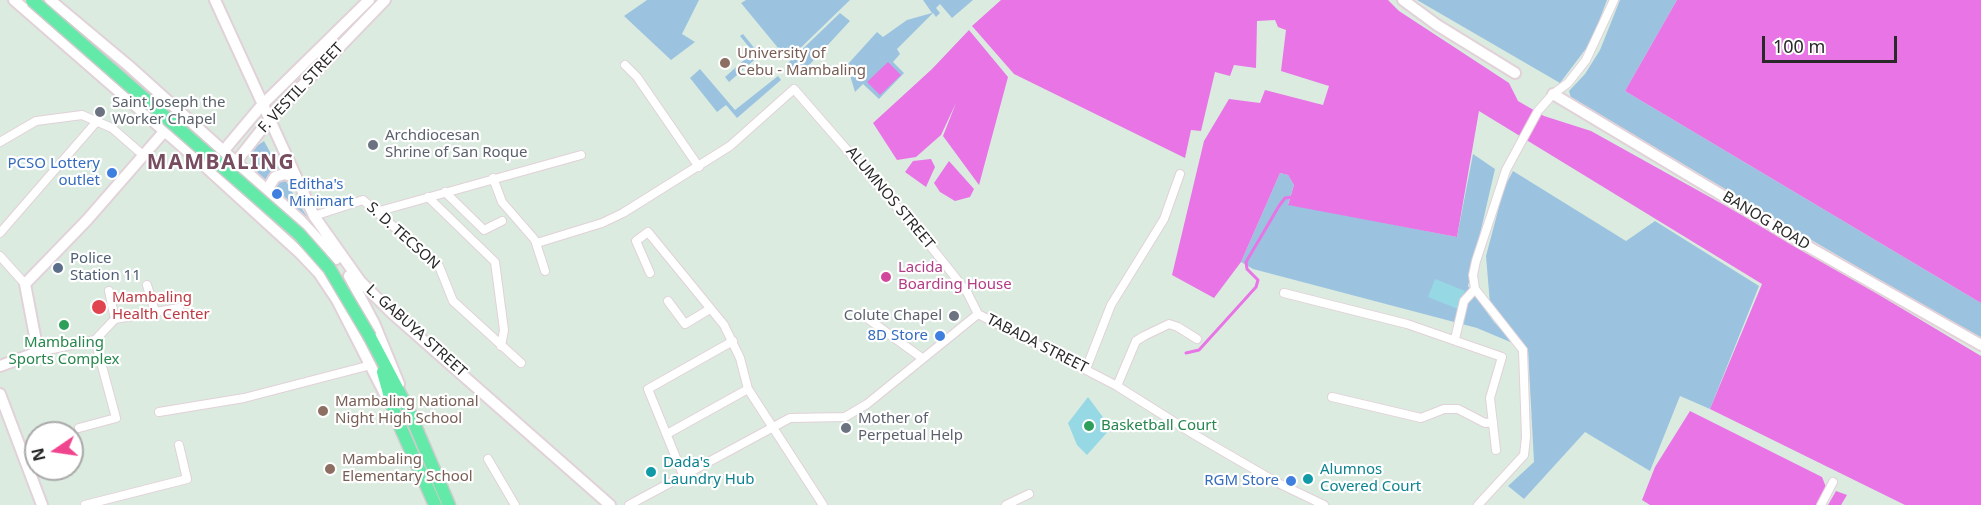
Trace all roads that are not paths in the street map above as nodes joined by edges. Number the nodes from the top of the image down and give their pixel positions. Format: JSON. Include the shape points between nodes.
{"nodes":[{"id":1,"x":14,"y":0,"type":"edge"},
{"id":2,"x":32,"y":0,"type":"edge"},
{"id":3,"x":50,"y":0,"type":"edge"},
{"id":4,"x":369,"y":0,"type":"edge"},
{"id":5,"x":385,"y":0,"type":"edge"},
{"id":6,"x":1403,"y":0,"type":"edge"},
{"id":7,"x":1614,"y":0,"type":"edge"},
{"id":8,"x":218,"y":1,"type":"edge"},
{"id":9,"x":625,"y":65,"type":"dead end"},
{"id":10,"x":1515,"y":73,"type":"dead end"},
{"id":11,"x":1552,"y":94,"type":"junction"},
{"id":12,"x":262,"y":105,"type":"junction"},
{"id":13,"x":181,"y":113,"type":"junction"},
{"id":14,"x":98,"y":120,"type":"junction"},
{"id":15,"x":269,"y":120,"type":"junction"},
{"id":16,"x":164,"y":132,"type":"junction"},
{"id":17,"x":0,"y":142,"type":"edge"},
{"id":18,"x":223,"y":152,"type":"junction"},
{"id":19,"x":143,"y":155,"type":"junction"},
{"id":20,"x":581,"y":155,"type":"dead end"},
{"id":21,"x":236,"y":162,"type":"junction"},
{"id":22,"x":699,"y":167,"type":"junction"},
{"id":23,"x":208,"y":169,"type":"junction"},
{"id":24,"x":1180,"y":174,"type":"dead end"},
{"id":25,"x":296,"y":177,"type":"junction"},
{"id":26,"x":493,"y":178,"type":"junction"},
{"id":27,"x":222,"y":182,"type":"junction"},
{"id":28,"x":266,"y":191,"type":"junction"},
{"id":29,"x":445,"y":192,"type":"junction"},
{"id":30,"x":428,"y":197,"type":"junction"},
{"id":31,"x":241,"y":199,"type":"junction"},
{"id":32,"x":376,"y":212,"type":"junction"},
{"id":33,"x":314,"y":216,"type":"junction"},
{"id":34,"x":502,"y":221,"type":"dead end"},
{"id":35,"x":0,"y":233,"type":"edge"},
{"id":36,"x":537,"y":243,"type":"junction"},
{"id":37,"x":0,"y":256,"type":"edge"},
{"id":38,"x":546,"y":271,"type":"dead end"},
{"id":39,"x":650,"y":273,"type":"dead end"},
{"id":40,"x":25,"y":284,"type":"junction"},
{"id":41,"x":147,"y":285,"type":"dead end"},
{"id":42,"x":1474,"y":289,"type":"junction"},
{"id":43,"x":109,"y":291,"type":"dead end"},
{"id":44,"x":1284,"y":293,"type":"dead end"},
{"id":45,"x":668,"y":301,"type":"dead end"},
{"id":46,"x":179,"y":308,"type":"dead end"},
{"id":47,"x":710,"y":309,"type":"junction"},
{"id":48,"x":155,"y":312,"type":"junction"},
{"id":49,"x":978,"y":314,"type":"junction"},
{"id":50,"x":864,"y":316,"type":"dead end"},
{"id":51,"x":116,"y":319,"type":"junction"},
{"id":52,"x":370,"y":337,"type":"junction"},
{"id":53,"x":1197,"y":339,"type":"dead end"},
{"id":54,"x":1455,"y":339,"type":"junction"},
{"id":55,"x":95,"y":340,"type":"junction"},
{"id":56,"x":733,"y":341,"type":"junction"},
{"id":57,"x":1981,"y":345,"type":"edge"},
{"id":58,"x":501,"y":346,"type":"junction"},
{"id":59,"x":38,"y":352,"type":"junction"},
{"id":60,"x":922,"y":358,"type":"junction"},
{"id":61,"x":520,"y":363,"type":"dead end"},
{"id":62,"x":371,"y":365,"type":"junction"},
{"id":63,"x":0,"y":366,"type":"edge"},
{"id":64,"x":1086,"y":369,"type":"junction"},
{"id":65,"x":1117,"y":386,"type":"junction"},
{"id":66,"x":748,"y":389,"type":"junction"},
{"id":67,"x":0,"y":394,"type":"edge"},
{"id":68,"x":1332,"y":397,"type":"dead end"},
{"id":69,"x":408,"y":409,"type":"junction"},
{"id":70,"x":159,"y":412,"type":"dead end"},
{"id":71,"x":395,"y":414,"type":"junction"},
{"id":72,"x":1493,"y":422,"type":"junction"},
{"id":73,"x":84,"y":427,"type":"edge"},
{"id":74,"x":771,"y":427,"type":"junction"},
{"id":75,"x":667,"y":435,"type":"junction"},
{"id":76,"x":179,"y":446,"type":"dead end"},
{"id":77,"x":1496,"y":450,"type":"dead end"},
{"id":78,"x":488,"y":459,"type":"dead end"},
{"id":79,"x":683,"y":475,"type":"junction"},
{"id":80,"x":1833,"y":482,"type":"dead end"},
{"id":81,"x":1029,"y":494,"type":"dead end"},
{"id":82,"x":42,"y":505,"type":"edge"},
{"id":83,"x":86,"y":505,"type":"edge"},
{"id":84,"x":435,"y":505,"type":"edge"},
{"id":85,"x":449,"y":505,"type":"edge"},
{"id":86,"x":515,"y":505,"type":"edge"},
{"id":87,"x":610,"y":505,"type":"edge"},
{"id":88,"x":629,"y":505,"type":"edge"},
{"id":89,"x":824,"y":505,"type":"edge"},
{"id":90,"x":1006,"y":505,"type":"edge"},
{"id":91,"x":1324,"y":505,"type":"edge"},
{"id":92,"x":1478,"y":505,"type":"edge"},
{"id":93,"x":1821,"y":505,"type":"edge"}],
"edges":[{"from":1,"to":16,"type":"main road"},
{"from":2,"to":52,"type":"main road","bridge":true,"via":[[299,234],[329,268]]},
{"from":3,"to":13,"type":"main road"},
{"from":4,"to":12,"type":"main road","name":"F. VESTIL STREET"},
{"from":5,"to":15,"type":"main road","name":"F. VESTIL STREET"},
{"from":6,"to":10,"type":"main road"},
{"from":7,"to":11,"type":"street","via":[[1586,60],[1568,83]]},
{"from":8,"to":12,"type":"main road","name":"L. GABUYA STREET"},
{"from":9,"to":22,"type":"street"},
{"from":11,"to":42,"type":"street","via":[[1538,111],[1506,170],[1488,216],[1473,275]]},
{"from":11,"to":57,"type":"main road","name":"BANOG ROAD"},
{"from":12,"to":15,"type":"main road","name":"L. GABUYA STREET"},
{"from":12,"to":18,"type":"main road","name":"F. VESTIL STREET"},
{"from":13,"to":16,"type":"main road"},
{"from":13,"to":18,"type":"main road"},
{"from":14,"to":17,"type":"street","via":[[82,115],[36,121]]},
{"from":14,"to":19,"type":"street"},
{"from":14,"to":35,"type":"street"},
{"from":15,"to":21,"type":"main road","name":"F. VESTIL STREET"},
{"from":15,"to":25,"type":"main road","name":"L. GABUYA STREET"},
{"from":16,"to":19,"type":"main road"},
{"from":16,"to":23,"type":"main road"},
{"from":18,"to":21,"type":"main road"},
{"from":18,"to":23,"type":"main road","name":"F. VESTIL STREET"},
{"from":19,"to":40,"type":"main road"},
{"from":20,"to":26,"type":"street"},
{"from":21,"to":27,"type":"main road","name":"F. VESTIL STREET"},
{"from":21,"to":28,"type":"main road"},
{"from":22,"to":36,"type":"street","via":[[602,223]]},
{"from":22,"to":49,"type":"street","name":"ALUMNOS STREET","via":[[730,146],[794,88],[928,243],[967,292]]},
{"from":23,"to":27,"type":"main road"},
{"from":24,"to":64,"type":"street","via":[[1164,219],[1111,304]]},
{"from":25,"to":28,"type":"main road","via":[[277,176]]},
{"from":25,"to":33,"type":"main road","name":"L. GABUYA STREET"},
{"from":26,"to":29,"type":"street"},
{"from":26,"to":36,"type":"street","via":[[502,202]]},
{"from":27,"to":31,"type":"main road"},
{"from":28,"to":31,"type":"main road","via":[[255,201]]},
{"from":28,"to":69,"type":"main road","via":[[315,235],[348,274],[374,323]]},
{"from":29,"to":30,"type":"street"},
{"from":29,"to":34,"type":"street","via":[[484,230]]},
{"from":30,"to":32,"type":"street"},
{"from":30,"to":58,"type":"street","via":[[495,262],[504,330]]},
{"from":31,"to":62,"type":"main road","via":[[319,273]]},
{"from":32,"to":33,"type":"street","name":"S. D. TECSON","via":[[363,200]]},
{"from":32,"to":58,"type":"street","name":"S. D. TECSON","via":[[439,266],[453,301]]},
{"from":33,"to":87,"type":"main road","name":"L. GABUYA STREET","via":[[373,296]]},
{"from":36,"to":38,"type":"street"},
{"from":37,"to":40,"type":"street"},
{"from":39,"to":47,"type":"street","via":[[636,241],[648,232]]},
{"from":40,"to":59,"type":"main road"},
{"from":41,"to":48,"type":"street"},
{"from":42,"to":54,"type":"street","via":[[1464,301]]},
{"from":42,"to":92,"type":"street","via":[[1518,341],[1525,359],[1524,455]]},
{"from":43,"to":51,"type":"street"},
{"from":44,"to":54,"type":"street"},
{"from":45,"to":47,"type":"street","via":[[685,324]]},
{"from":46,"to":48,"type":"street"},
{"from":47,"to":56,"type":"street"},
{"from":48,"to":51,"type":"street"},
{"from":49,"to":60,"type":"street","name":"TABADA STREET"},
{"from":49,"to":64,"type":"street","name":"TABADA STREET"},
{"from":50,"to":60,"type":"street"},
{"from":51,"to":55,"type":"street"},
{"from":52,"to":69,"type":"main road"},
{"from":52,"to":71,"type":"main road"},
{"from":53,"to":65,"type":"street","via":[[1169,324],[1144,336],[1136,341]]},
{"from":54,"to":72,"type":"street","via":[[1502,357],[1490,398]]},
{"from":55,"to":59,"type":"street"},
{"from":55,"to":73,"type":"street","via":[[116,418]]},
{"from":56,"to":66,"type":"street"},
{"from":56,"to":75,"type":"street","via":[[648,389]]},
{"from":58,"to":61,"type":"street","name":"S. D. TECSON"},
{"from":59,"to":63,"type":"main road"},
{"from":60,"to":74,"type":"street","name":"TABADA STREET","via":[[867,404],[845,417],[790,418]]},
{"from":62,"to":70,"type":"street","via":[[244,398]]},
{"from":62,"to":71,"type":"main road"},
{"from":64,"to":65,"type":"street","name":"TABADA STREET"},
{"from":65,"to":91,"type":"street","name":"TABADA STREET","via":[[1276,482]]},
{"from":66,"to":74,"type":"street"},
{"from":66,"to":75,"type":"street"},
{"from":67,"to":82,"type":"main road"},
{"from":68,"to":72,"type":"street","via":[[1421,418],[1458,409],[1485,423]]},
{"from":69,"to":85,"type":"main road"},
{"from":71,"to":84,"type":"main road"},
{"from":72,"to":77,"type":"street"},
{"from":74,"to":79,"type":"street","name":"TABADA STREET"},
{"from":74,"to":89,"type":"street"},
{"from":75,"to":79,"type":"street"},
{"from":76,"to":83,"type":"street","via":[[187,480]]},
{"from":78,"to":86,"type":"street"},
{"from":79,"to":88,"type":"street","name":"TABADA STREET"},
{"from":80,"to":93,"type":"street"},
{"from":81,"to":90,"type":"street"}]}
